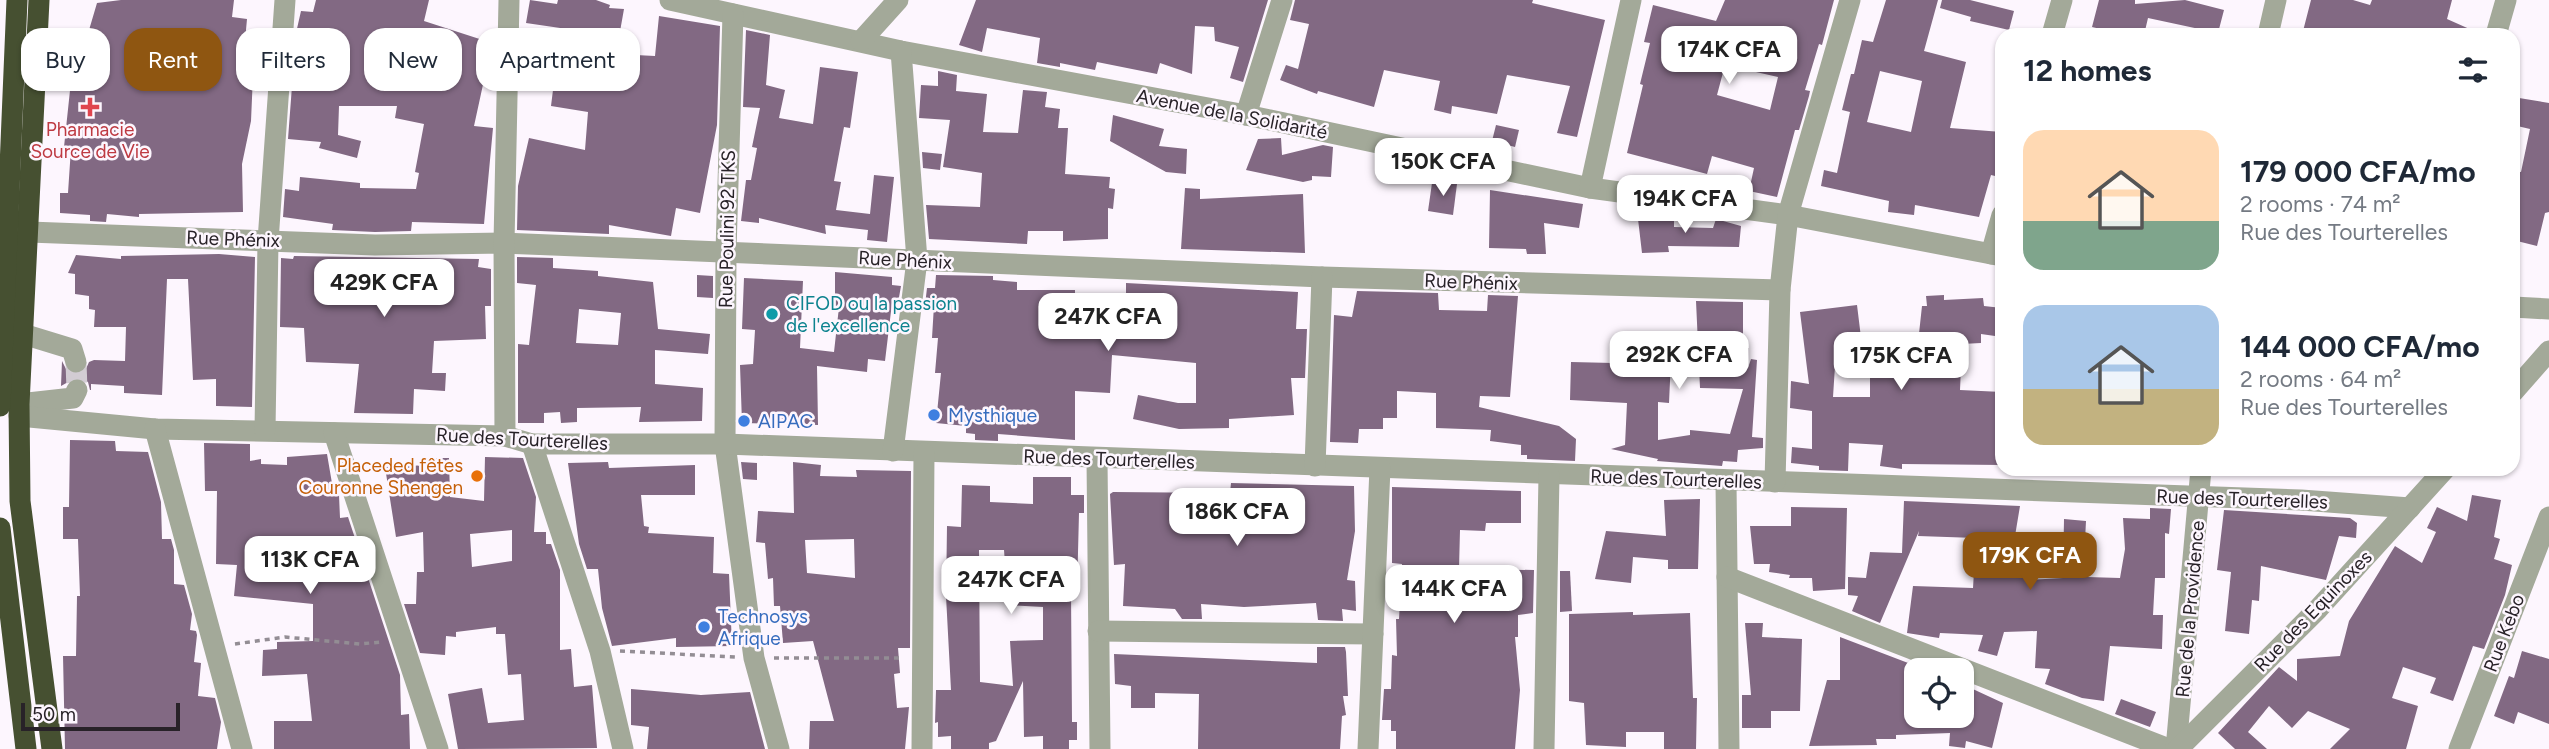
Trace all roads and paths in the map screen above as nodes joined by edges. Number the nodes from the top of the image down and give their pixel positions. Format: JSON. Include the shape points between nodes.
{"nodes":[{"id":1,"x":17,"y":0,"type":"edge"},
{"id":2,"x":39,"y":0,"type":"edge"},
{"id":3,"x":285,"y":0,"type":"edge"},
{"id":4,"x":509,"y":0,"type":"edge"},
{"id":5,"x":670,"y":0,"type":"edge"},
{"id":6,"x":898,"y":0,"type":"edge"},
{"id":7,"x":1282,"y":0,"type":"edge"},
{"id":8,"x":1631,"y":0,"type":"edge"},
{"id":9,"x":1850,"y":0,"type":"edge"},
{"id":10,"x":2062,"y":0,"type":"edge"},
{"id":11,"x":2276,"y":0,"type":"edge"},
{"id":12,"x":2506,"y":0,"type":"edge"},
{"id":13,"x":733,"y":14,"type":"junction"},
{"id":14,"x":2054,"y":28,"type":"edge"},
{"id":15,"x":2270,"y":28,"type":"edge"},
{"id":16,"x":2498,"y":28,"type":"edge"},
{"id":17,"x":861,"y":41,"type":"junction"},
{"id":18,"x":901,"y":51,"type":"junction"},
{"id":19,"x":6,"y":106,"type":"edge"},
{"id":20,"x":1246,"y":115,"type":"junction"},
{"id":21,"x":1590,"y":188,"type":"junction"},
{"id":22,"x":1788,"y":215,"type":"junction"},
{"id":23,"x":29,"y":232,"type":"junction"},
{"id":24,"x":268,"y":240,"type":"junction"},
{"id":25,"x":504,"y":243,"type":"junction"},
{"id":26,"x":726,"y":251,"type":"junction"},
{"id":27,"x":1995,"y":255,"type":"edge"},
{"id":28,"x":917,"y":260,"type":"junction"},
{"id":29,"x":1322,"y":277,"type":"junction"},
{"id":30,"x":1780,"y":290,"type":"junction"},
{"id":31,"x":2520,"y":307,"type":"edge"},
{"id":32,"x":2549,"y":309,"type":"edge"},
{"id":33,"x":23,"y":334,"type":"junction"},
{"id":34,"x":2549,"y":351,"type":"edge"},
{"id":35,"x":76,"y":362,"type":"dead end"},
{"id":36,"x":2520,"y":384,"type":"edge"},
{"id":37,"x":77,"y":390,"type":"dead end"},
{"id":38,"x":13,"y":409,"type":"edge"},
{"id":39,"x":156,"y":429,"type":"junction"},
{"id":40,"x":265,"y":430,"type":"junction"},
{"id":41,"x":334,"y":433,"type":"junction"},
{"id":42,"x":505,"y":436,"type":"junction"},
{"id":43,"x":532,"y":444,"type":"junction"},
{"id":44,"x":725,"y":444,"type":"junction"},
{"id":45,"x":893,"y":451,"type":"junction"},
{"id":46,"x":924,"y":453,"type":"junction"},
{"id":47,"x":1097,"y":459,"type":"junction"},
{"id":48,"x":1315,"y":466,"type":"junction"},
{"id":49,"x":1380,"y":468,"type":"junction"},
{"id":50,"x":1549,"y":475,"type":"junction"},
{"id":51,"x":2201,"y":476,"type":"edge"},
{"id":52,"x":2439,"y":476,"type":"edge"},
{"id":53,"x":1726,"y":482,"type":"junction"},
{"id":54,"x":1775,"y":482,"type":"junction"},
{"id":55,"x":2200,"y":497,"type":"junction"},
{"id":56,"x":2410,"y":508,"type":"junction"},
{"id":57,"x":2549,"y":517,"type":"edge"},
{"id":58,"x":0,"y":527,"type":"edge"},
{"id":59,"x":1727,"y":577,"type":"junction"},
{"id":60,"x":1098,"y":631,"type":"junction"},
{"id":61,"x":1373,"y":634,"type":"junction"},
{"id":62,"x":404,"y":640,"type":"junction"},
{"id":63,"x":215,"y":648,"type":"junction"},
{"id":64,"x":2140,"y":746,"type":"edge"},
{"id":65,"x":26,"y":749,"type":"edge"},
{"id":66,"x":52,"y":749,"type":"edge"},
{"id":67,"x":242,"y":749,"type":"edge"},
{"id":68,"x":438,"y":749,"type":"edge"},
{"id":69,"x":623,"y":749,"type":"edge"},
{"id":70,"x":779,"y":749,"type":"edge"},
{"id":71,"x":922,"y":749,"type":"edge"},
{"id":72,"x":1100,"y":749,"type":"edge"},
{"id":73,"x":1368,"y":749,"type":"edge"},
{"id":74,"x":1544,"y":749,"type":"edge"},
{"id":75,"x":1729,"y":749,"type":"edge"},
{"id":76,"x":2169,"y":749,"type":"edge"},
{"id":77,"x":2177,"y":749,"type":"edge"},
{"id":78,"x":2459,"y":749,"type":"edge"}],
"edges":[{"from":1,"to":19,"type":"highway"},
{"from":2,"to":23,"type":"highway"},
{"from":3,"to":24,"type":"street"},
{"from":4,"to":25,"type":"street"},
{"from":5,"to":13,"type":"street","name":"Avenue de la Solidarité"},
{"from":6,"to":17,"type":"street"},
{"from":7,"to":20,"type":"street"},
{"from":8,"to":21,"type":"street"},
{"from":9,"to":22,"type":"street"},
{"from":10,"to":14,"type":"street"},
{"from":11,"to":15,"type":"street"},
{"from":12,"to":16,"type":"street"},
{"from":13,"to":17,"type":"street","name":"Avenue de la Solidarité"},
{"from":13,"to":26,"type":"street","name":"Rue Poulini 92 TKS"},
{"from":17,"to":18,"type":"street","name":"Avenue de la Solidarité"},
{"from":18,"to":20,"type":"street","name":"Avenue de la Solidarité"},
{"from":18,"to":28,"type":"street"},
{"from":19,"to":38,"type":"highway"},
{"from":20,"to":21,"type":"street","name":"Avenue de la Solidarité"},
{"from":21,"to":22,"type":"street","name":"Avenue de la Solidarité"},
{"from":22,"to":27,"type":"street","name":"Avenue de la Solidarité"},
{"from":22,"to":30,"type":"street"},
{"from":23,"to":24,"type":"street","name":"Rue Phénix"},
{"from":23,"to":33,"type":"highway"},
{"from":24,"to":25,"type":"street","name":"Rue Phénix","via":[[375,245]]},
{"from":24,"to":40,"type":"street"},
{"from":25,"to":26,"type":"street","name":"Rue Phénix"},
{"from":25,"to":42,"type":"street"},
{"from":26,"to":28,"type":"street","name":"Rue Phénix"},
{"from":26,"to":44,"type":"street","name":"Rue Poulini 92 TKS"},
{"from":28,"to":29,"type":"street","name":"Rue Phénix"},
{"from":28,"to":45,"type":"street"},
{"from":29,"to":30,"type":"street","name":"Rue Phénix"},
{"from":29,"to":48,"type":"street"},
{"from":30,"to":54,"type":"street"},
{"from":31,"to":32,"type":"street"},
{"from":33,"to":35,"type":"street","via":[[72,349]]},
{"from":33,"to":38,"type":"highway"},
{"from":34,"to":36,"type":"street"},
{"from":37,"to":38,"type":"street","via":[[73,398]]},
{"from":38,"to":39,"type":"street","name":"Rue des Tourterelles"},
{"from":38,"to":66,"type":"highway","via":[[20,501]]},
{"from":39,"to":40,"type":"street","name":"Rue des Tourterelles"},
{"from":39,"to":63,"type":"street"},
{"from":40,"to":41,"type":"street","name":"Rue des Tourterelles"},
{"from":41,"to":42,"type":"street","name":"Rue des Tourterelles"},
{"from":41,"to":62,"type":"street"},
{"from":42,"to":43,"type":"street","name":"Rue des Tourterelles"},
{"from":43,"to":44,"type":"street","name":"Rue des Tourterelles"},
{"from":43,"to":69,"type":"street","via":[[600,650]]},
{"from":44,"to":45,"type":"street","name":"Rue des Tourterelles"},
{"from":44,"to":70,"type":"street","name":"Rue Poulini 92 TKS","via":[[754,658]]},
{"from":45,"to":46,"type":"street","name":"Rue des Tourterelles"},
{"from":46,"to":47,"type":"street","name":"Rue des Tourterelles"},
{"from":46,"to":71,"type":"street"},
{"from":47,"to":48,"type":"street","name":"Rue des Tourterelles"},
{"from":47,"to":60,"type":"street"},
{"from":48,"to":49,"type":"street","name":"Rue des Tourterelles"},
{"from":49,"to":50,"type":"street","name":"Rue des Tourterelles"},
{"from":49,"to":61,"type":"street"},
{"from":50,"to":53,"type":"street","name":"Rue des Tourterelles"},
{"from":50,"to":74,"type":"street"},
{"from":51,"to":55,"type":"street","name":"Rue de la Providence"},
{"from":52,"to":56,"type":"street","name":"Rue des Equinoxes"},
{"from":53,"to":54,"type":"street","name":"Rue des Tourterelles"},
{"from":53,"to":59,"type":"street"},
{"from":54,"to":55,"type":"street","name":"Rue des Tourterelles"},
{"from":55,"to":56,"type":"street","name":"Rue des Tourterelles"},
{"from":55,"to":77,"type":"street","name":"Rue de la Providence"},
{"from":56,"to":77,"type":"street","name":"Rue des Equinoxes","via":[[2318,609]]},
{"from":57,"to":78,"type":"street","name":"Rue Kebo"},
{"from":58,"to":65,"type":"highway"},
{"from":59,"to":64,"type":"street"},
{"from":59,"to":75,"type":"street"},
{"from":60,"to":61,"type":"street"},
{"from":60,"to":72,"type":"street"},
{"from":61,"to":73,"type":"street"},
{"from":62,"to":63,"type":"path","via":[[360,644],[285,637]]},
{"from":62,"to":68,"type":"street"},
{"from":63,"to":67,"type":"street"},
{"from":64,"to":76,"type":"street"}]}
